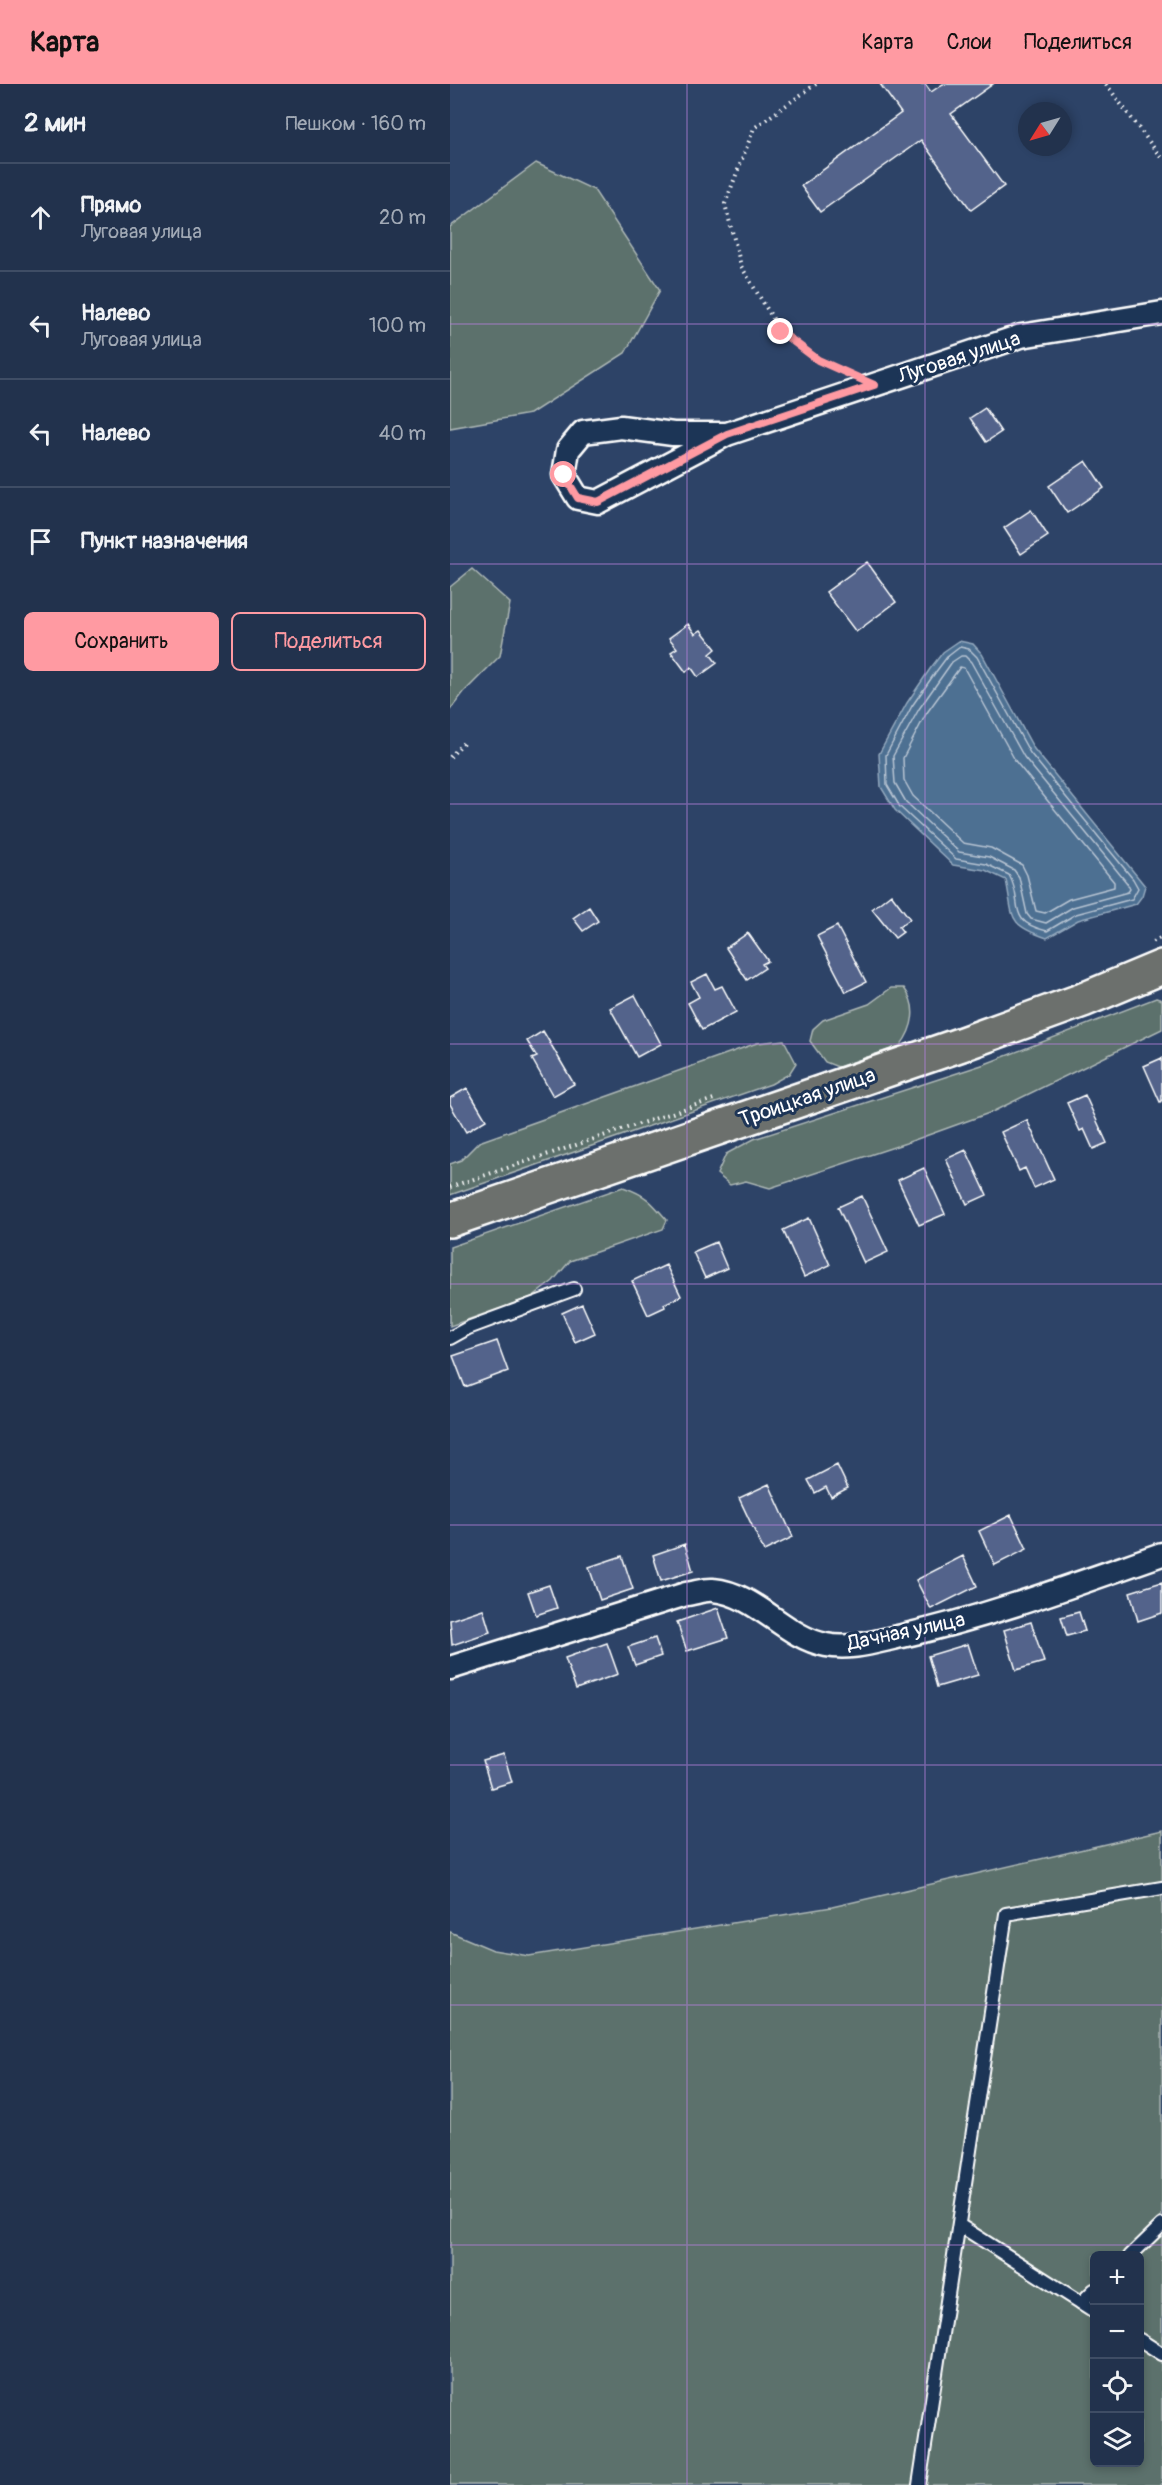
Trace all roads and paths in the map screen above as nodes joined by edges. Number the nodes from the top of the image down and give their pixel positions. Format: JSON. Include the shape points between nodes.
{"nodes":[{"id":1,"x":816,"y":84,"type":"edge"},
{"id":2,"x":1106,"y":84,"type":"edge"},
{"id":3,"x":1162,"y":159,"type":"edge"},
{"id":4,"x":1162,"y":313,"type":"edge"},
{"id":5,"x":874,"y":385,"type":"junction"},
{"id":6,"x":727,"y":434,"type":"junction"},
{"id":7,"x":463,"y":743,"type":"dead end"},
{"id":8,"x":450,"y":757,"type":"edge"},
{"id":9,"x":1162,"y":937,"type":"edge"},
{"id":10,"x":1157,"y":955,"type":"edge"},
{"id":11,"x":718,"y":1098,"type":"dead end"},
{"id":12,"x":450,"y":1187,"type":"edge"},
{"id":13,"x":450,"y":1220,"type":"edge"},
{"id":14,"x":574,"y":1289,"type":"dead end"},
{"id":15,"x":450,"y":1338,"type":"edge"},
{"id":16,"x":1162,"y":1554,"type":"edge"},
{"id":17,"x":450,"y":1668,"type":"edge"},
{"id":18,"x":1162,"y":1888,"type":"edge"},
{"id":19,"x":959,"y":2225,"type":"junction"},
{"id":20,"x":1162,"y":2225,"type":"edge"},
{"id":21,"x":1135,"y":2251,"type":"edge"},
{"id":22,"x":1090,"y":2295,"type":"edge"},
{"id":23,"x":1081,"y":2303,"type":"junction"},
{"id":24,"x":1090,"y":2308,"type":"edge"},
{"id":25,"x":1144,"y":2343,"type":"edge"},
{"id":26,"x":1162,"y":2354,"type":"edge"},
{"id":27,"x":920,"y":2485,"type":"edge"}],
"edges":[{"from":1,"to":5,"type":"path","via":[[754,129],[725,204],[741,266],[781,332],[818,360]]},
{"from":2,"to":3,"type":"path"},
{"from":4,"to":5,"type":"street","name":"Луговая улица","via":[[1021,336]]},
{"from":5,"to":6,"type":"street","name":"Луговая улица"},
{"from":6,"to":6,"type":"street","name":"Луговая улица","via":[[673,434],[621,427],[583,432],[568,450],[564,475],[578,498],[598,502]]},
{"from":7,"to":8,"type":"path"},
{"from":9,"to":10,"type":"path"},
{"from":10,"to":13,"type":"main road","name":"Троицкая улица","via":[[1083,1000]]},
{"from":11,"to":12,"type":"path"},
{"from":14,"to":15,"type":"lane"},
{"from":16,"to":17,"type":"street","name":"Дачная улица","via":[[1024,1602],[933,1629],[855,1646],[825,1645],[787,1630],[758,1607],[711,1590],[686,1594]]},
{"from":18,"to":19,"type":"lane","via":[[1006,1914]]},
{"from":19,"to":23,"type":"lane"},
{"from":19,"to":27,"type":"lane"},
{"from":20,"to":21,"type":"lane"},
{"from":22,"to":23,"type":"lane"},
{"from":23,"to":24,"type":"lane"},
{"from":25,"to":26,"type":"lane"}]}
